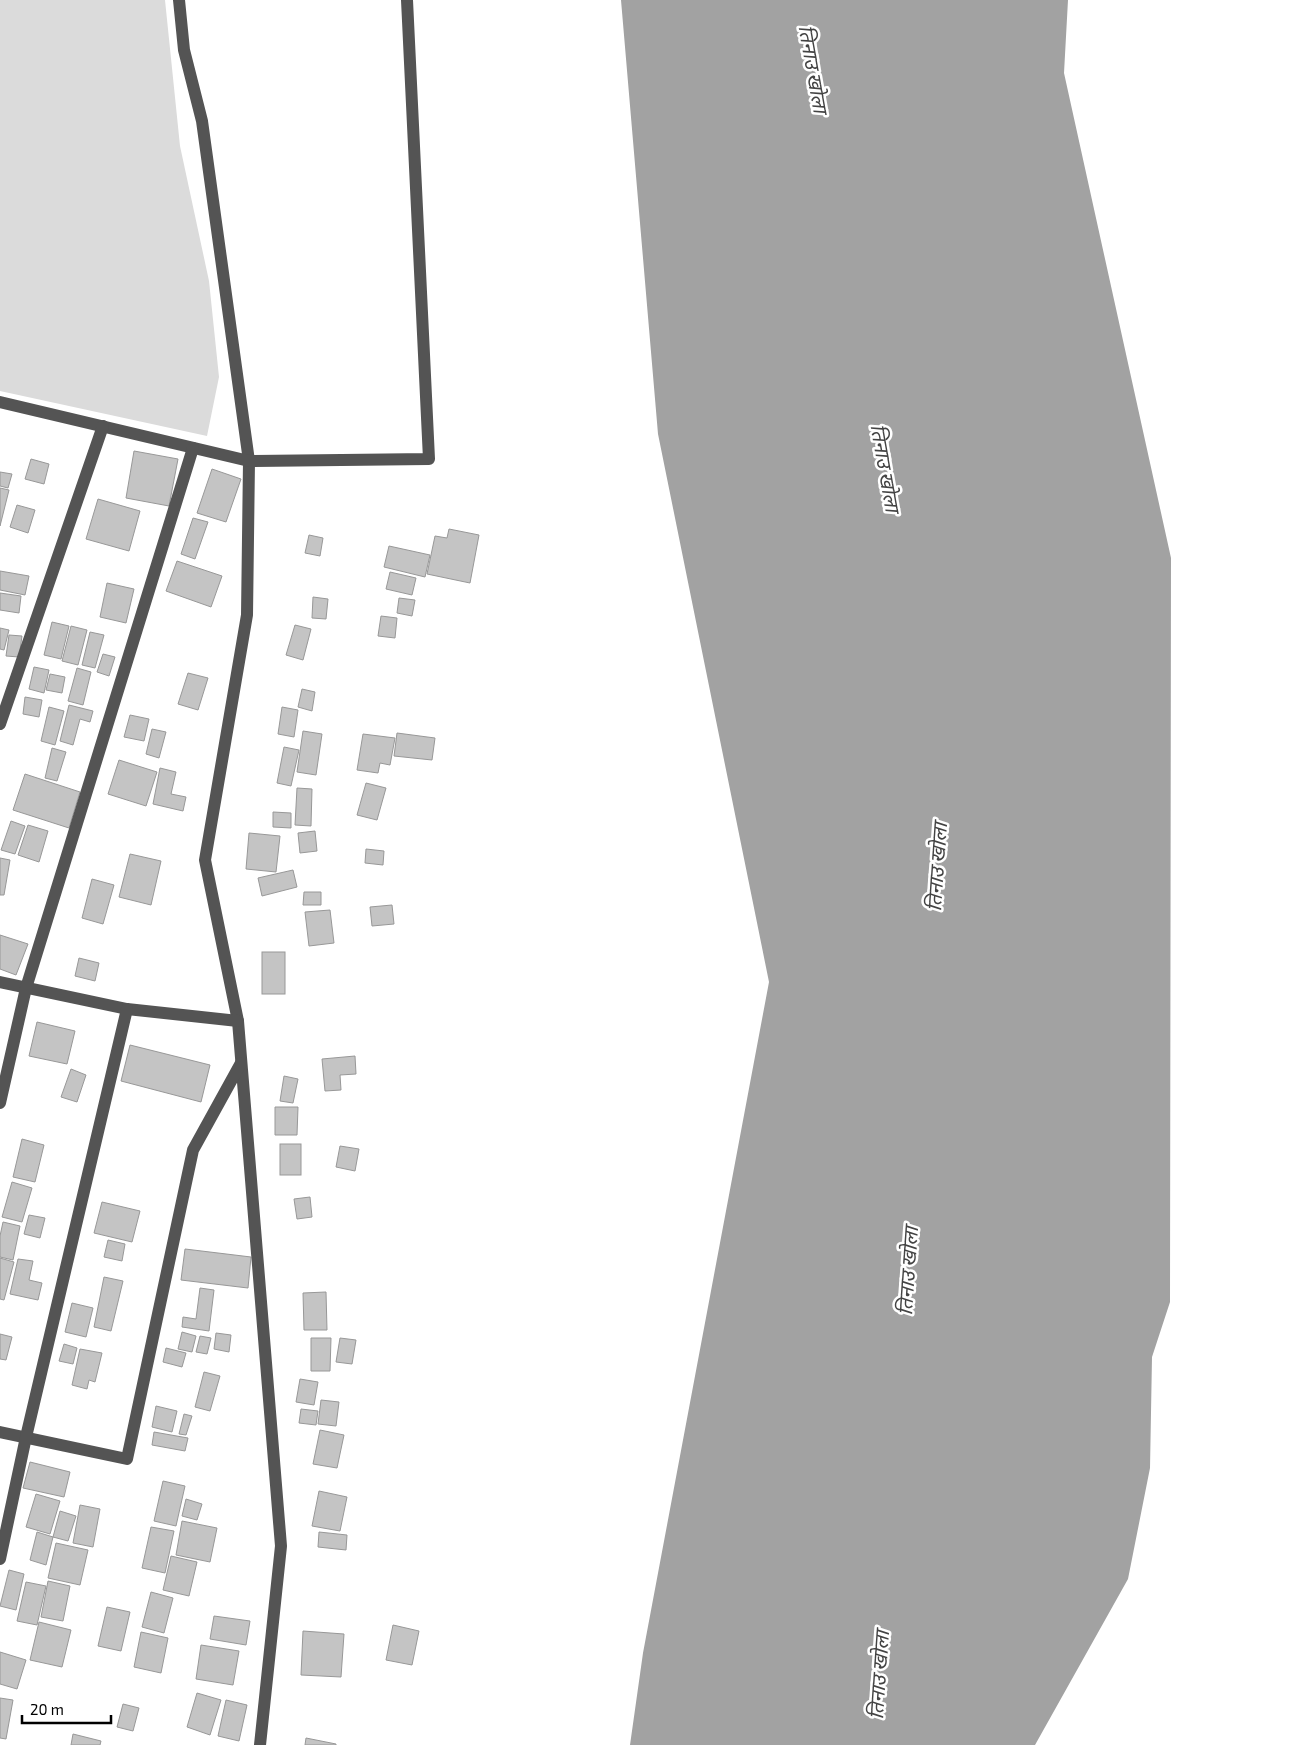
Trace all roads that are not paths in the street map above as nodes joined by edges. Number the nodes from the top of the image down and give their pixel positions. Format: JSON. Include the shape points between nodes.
{"nodes":[{"id":1,"x":178,"y":0,"type":"edge"},
{"id":2,"x":407,"y":0,"type":"edge"},
{"id":3,"x":0,"y":402,"type":"edge"},
{"id":4,"x":102,"y":426,"type":"junction"},
{"id":5,"x":193,"y":448,"type":"junction"},
{"id":6,"x":249,"y":461,"type":"junction"},
{"id":7,"x":0,"y":724,"type":"edge"},
{"id":8,"x":0,"y":982,"type":"edge"},
{"id":9,"x":26,"y":988,"type":"junction"},
{"id":10,"x":126,"y":1009,"type":"junction"},
{"id":11,"x":238,"y":1021,"type":"junction"},
{"id":12,"x":240,"y":1063,"type":"junction"},
{"id":13,"x":0,"y":1103,"type":"edge"},
{"id":14,"x":0,"y":1432,"type":"edge"},
{"id":15,"x":26,"y":1437,"type":"junction"},
{"id":16,"x":0,"y":1559,"type":"edge"},
{"id":17,"x":260,"y":1745,"type":"edge"}],
"edges":[{"from":1,"to":6,"type":"street","via":[[184,50],[202,121]]},
{"from":2,"to":6,"type":"street","via":[[429,459]]},
{"from":3,"to":4,"type":"street"},
{"from":4,"to":5,"type":"street"},
{"from":4,"to":7,"type":"street"},
{"from":5,"to":6,"type":"street"},
{"from":5,"to":9,"type":"street"},
{"from":6,"to":11,"type":"street","via":[[247,615],[205,860]]},
{"from":8,"to":9,"type":"street"},
{"from":9,"to":10,"type":"street"},
{"from":9,"to":13,"type":"street"},
{"from":10,"to":11,"type":"street"},
{"from":10,"to":15,"type":"street"},
{"from":11,"to":12,"type":"street"},
{"from":12,"to":15,"type":"street","via":[[193,1150],[127,1459]]},
{"from":12,"to":17,"type":"street","via":[[281,1546]]},
{"from":14,"to":15,"type":"street"},
{"from":15,"to":16,"type":"street"}]}
